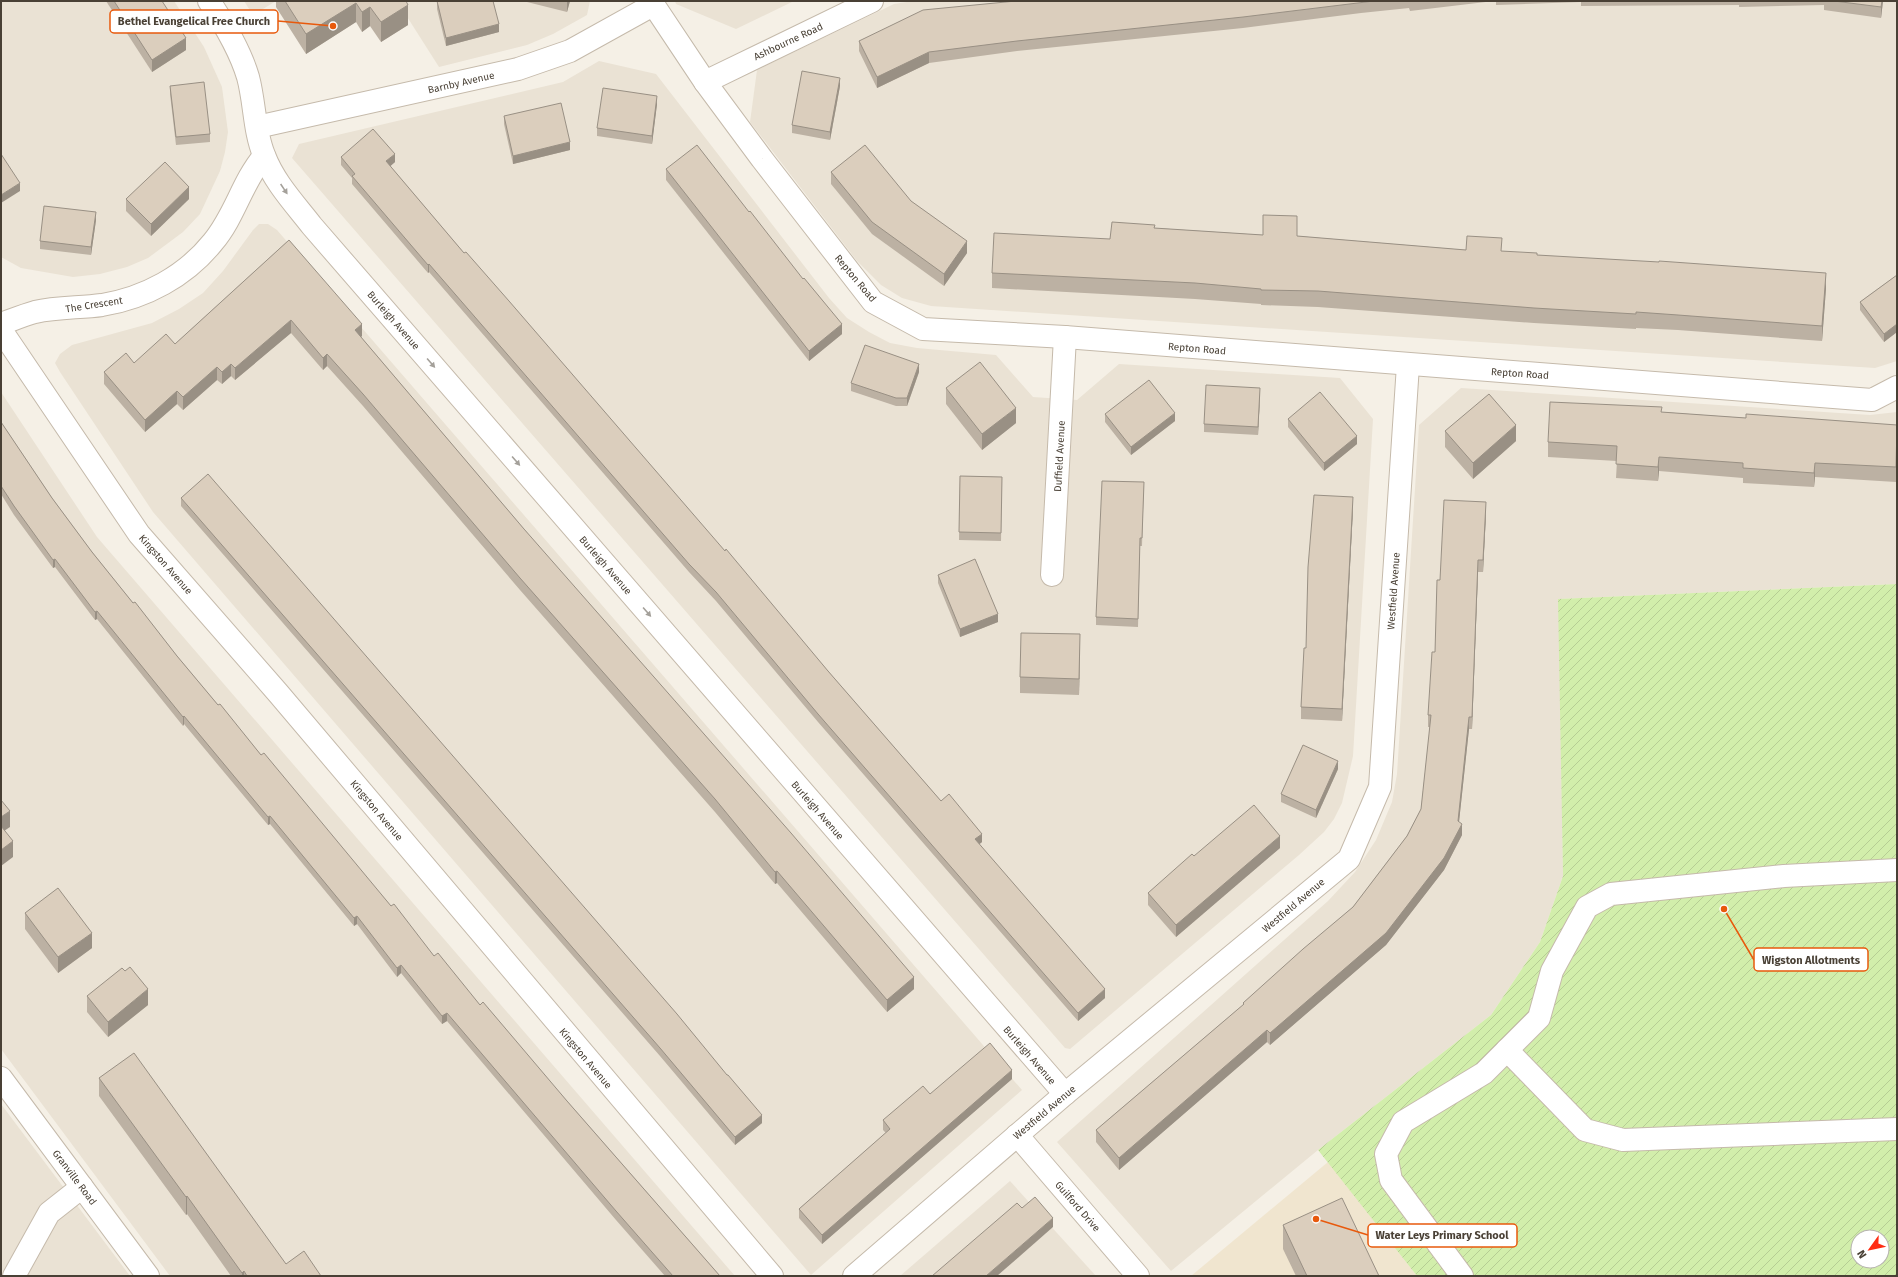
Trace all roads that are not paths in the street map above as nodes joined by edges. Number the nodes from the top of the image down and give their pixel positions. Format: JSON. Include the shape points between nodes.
{"nodes":[{"id":1,"x":209,"y":1,"type":"edge"},
{"id":2,"x":872,"y":1,"type":"edge"},
{"id":3,"x":652,"y":3,"type":"edge"},
{"id":4,"x":705,"y":82,"type":"junction"},
{"id":5,"x":257,"y":127,"type":"junction"},
{"id":6,"x":264,"y":156,"type":"junction"},
{"id":7,"x":1,"y":324,"type":"edge"},
{"id":8,"x":1,"y":330,"type":"edge"},
{"id":9,"x":1065,"y":337,"type":"junction"},
{"id":10,"x":1408,"y":365,"type":"junction"},
{"id":11,"x":1897,"y":387,"type":"edge"},
{"id":12,"x":1052,"y":575,"type":"dead end"},
{"id":13,"x":1897,"y":870,"type":"edge"},
{"id":14,"x":1507,"y":1050,"type":"junction"},
{"id":15,"x":1,"y":1078,"type":"edge"},
{"id":16,"x":1064,"y":1094,"type":"junction"},
{"id":17,"x":1897,"y":1128,"type":"edge"},
{"id":18,"x":1017,"y":1135,"type":"junction"},
{"id":19,"x":82,"y":1187,"type":"junction"},
{"id":20,"x":14,"y":1276,"type":"edge"},
{"id":21,"x":148,"y":1276,"type":"edge"},
{"id":22,"x":772,"y":1276,"type":"edge"},
{"id":23,"x":854,"y":1276,"type":"edge"},
{"id":24,"x":1138,"y":1276,"type":"edge"},
{"id":25,"x":1462,"y":1276,"type":"edge"}],
"edges":[{"from":1,"to":5,"type":"street","name":"Burleigh Avenue","via":[[242,60]]},
{"from":2,"to":4,"type":"street","name":"Ashbourne Road"},
{"from":3,"to":4,"type":"street","name":"Repton Road"},
{"from":3,"to":5,"type":"street","name":"Barnby Avenue","via":[[570,51],[518,69]]},
{"from":4,"to":9,"type":"street","name":"Repton Road","via":[[873,302],[923,329]]},
{"from":5,"to":6,"type":"street","name":"Burleigh Avenue"},
{"from":6,"to":7,"type":"street","name":"The Crescent","via":[[255,167],[227,222],[213,242],[175,277],[151,290],[126,299],[103,305],[36,312]]},
{"from":6,"to":16,"type":"street","name":"Burleigh Avenue","one_way":true,"via":[[283,190],[317,232]]},
{"from":8,"to":22,"type":"street","name":"Kingston Avenue","via":[[139,534],[278,692]]},
{"from":9,"to":10,"type":"street","name":"Repton Road"},
{"from":9,"to":12,"type":"street","name":"Duffield Avenue"},
{"from":10,"to":11,"type":"street","name":"Repton Road","via":[[1872,400]]},
{"from":10,"to":16,"type":"street","name":"Westfield Avenue","via":[[1380,787],[1349,859]]},
{"from":13,"to":14,"type":"street","via":[[1784,876],[1610,894],[1587,907],[1552,971],[1539,1018]]},
{"from":14,"to":17,"type":"street","via":[[1585,1130],[1623,1140]]},
{"from":14,"to":25,"type":"street","via":[[1484,1073],[1403,1122],[1386,1154],[1392,1180]]},
{"from":15,"to":19,"type":"street","name":"Granville Road"},
{"from":16,"to":18,"type":"street","name":"Westfield Avenue"},
{"from":18,"to":23,"type":"street","name":"Westfield Avenue"},
{"from":18,"to":24,"type":"street","name":"Guilford Drive"},
{"from":19,"to":20,"type":"street","via":[[49,1212]]},
{"from":19,"to":21,"type":"street","name":"Granville Road"}]}
